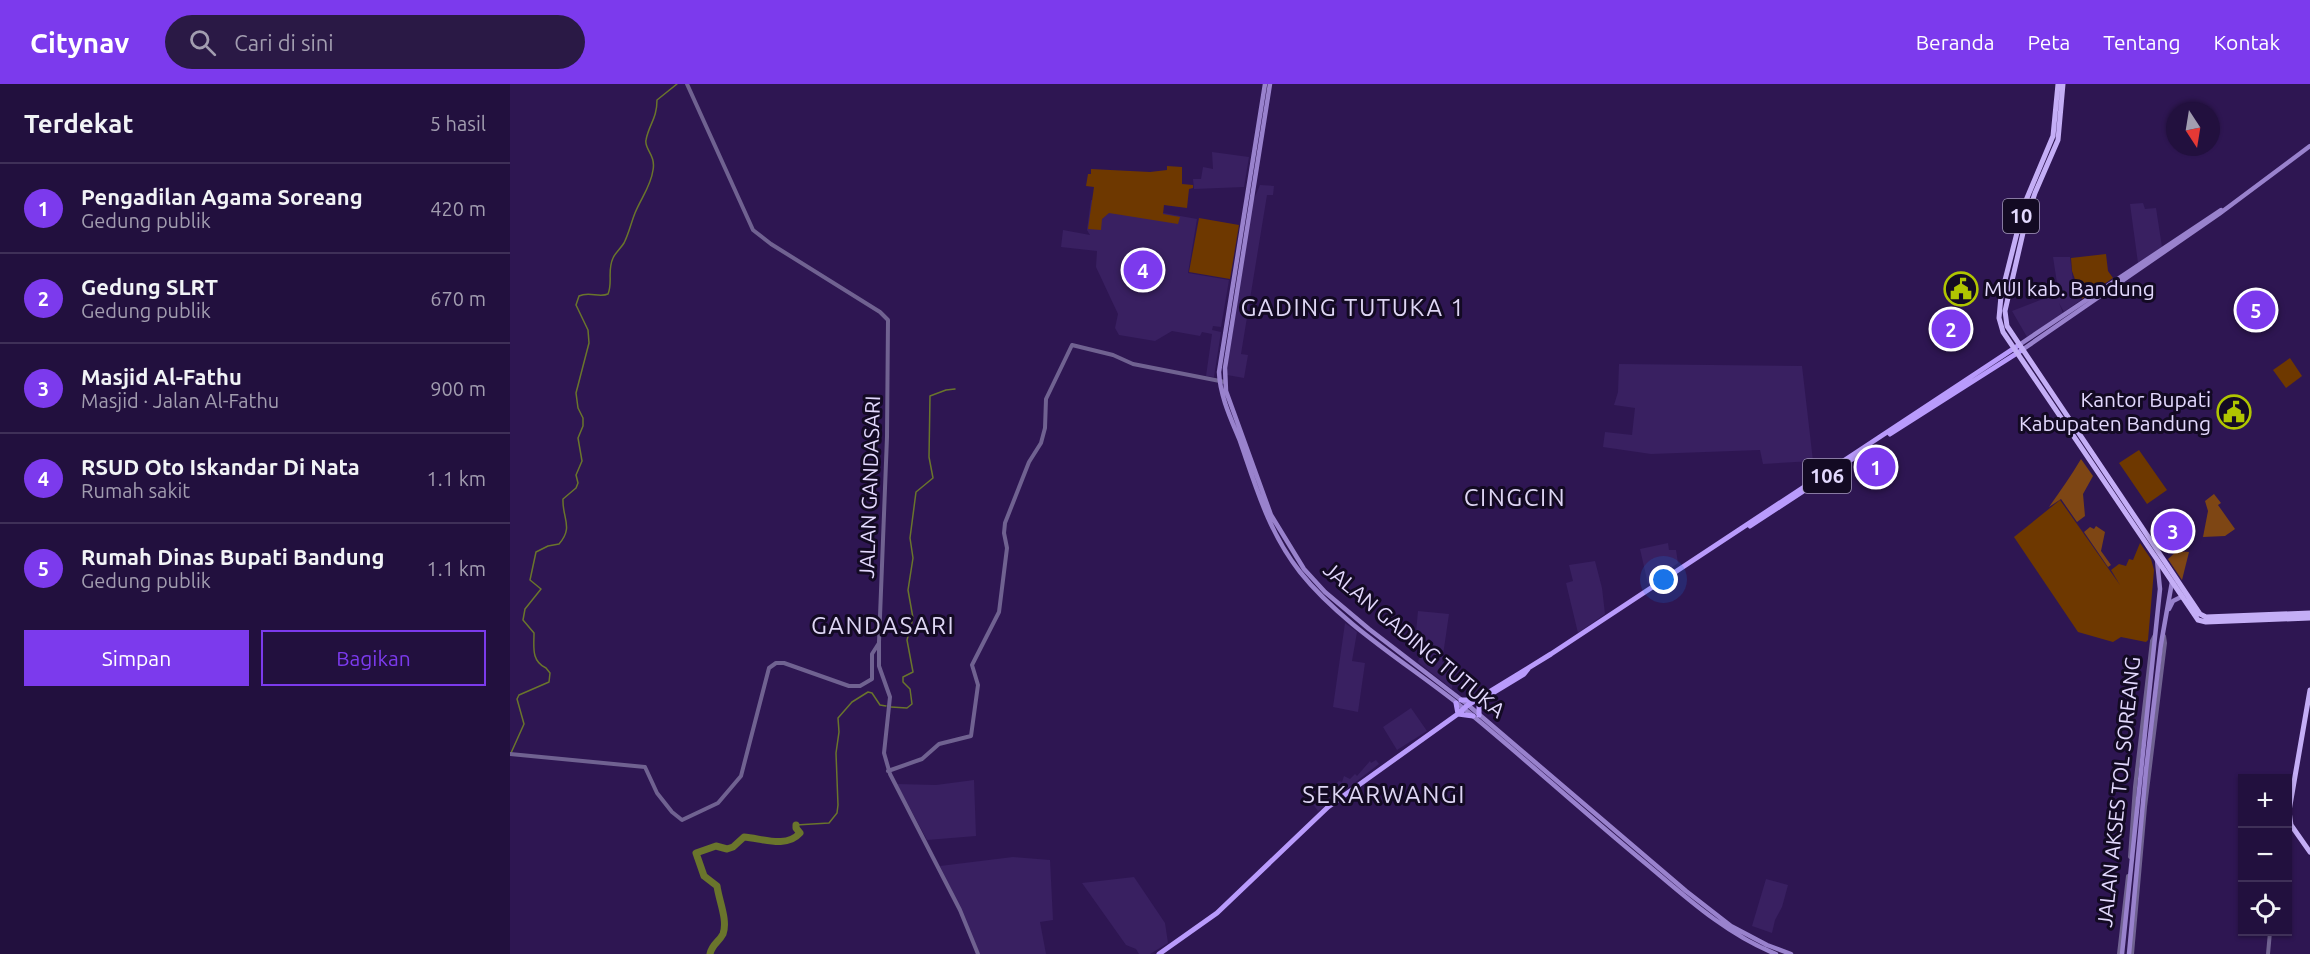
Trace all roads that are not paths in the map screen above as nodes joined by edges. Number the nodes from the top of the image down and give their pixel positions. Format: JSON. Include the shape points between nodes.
{"nodes":[{"id":1,"x":1265,"y":84,"type":"edge"},
{"id":2,"x":1270,"y":84,"type":"edge"},
{"id":3,"x":2058,"y":84,"type":"edge"},
{"id":4,"x":2063,"y":84,"type":"edge"},
{"id":5,"x":688,"y":85,"type":"edge"},
{"id":6,"x":2310,"y":146,"type":"edge"},
{"id":7,"x":1234,"y":295,"type":"junction"},
{"id":8,"x":2021,"y":347,"type":"junction"},
{"id":9,"x":2015,"y":351,"type":"junction"},
{"id":10,"x":1222,"y":380,"type":"junction"},
{"id":11,"x":2072,"y":429,"type":"junction"},
{"id":12,"x":2128,"y":513,"type":"junction"},
{"id":13,"x":2157,"y":560,"type":"junction"},
{"id":14,"x":2171,"y":578,"type":"junction"},
{"id":15,"x":2160,"y":590,"type":"junction"},
{"id":16,"x":2181,"y":597,"type":"junction"},
{"id":17,"x":2310,"y":613,"type":"edge"},
{"id":18,"x":2166,"y":615,"type":"junction"},
{"id":19,"x":2265,"y":617,"type":"junction"},
{"id":20,"x":2310,"y":618,"type":"edge"},
{"id":21,"x":2155,"y":634,"type":"junction"},
{"id":22,"x":2164,"y":635,"type":"junction"},
{"id":23,"x":879,"y":642,"type":"junction"},
{"id":24,"x":2310,"y":690,"type":"edge"},
{"id":25,"x":1459,"y":701,"type":"junction"},
{"id":26,"x":1477,"y":701,"type":"junction"},
{"id":27,"x":1464,"y":709,"type":"junction"},
{"id":28,"x":1476,"y":716,"type":"junction"},
{"id":29,"x":512,"y":754,"type":"edge"},
{"id":30,"x":2143,"y":769,"type":"junction"},
{"id":31,"x":888,"y":771,"type":"junction"},
{"id":32,"x":2292,"y":788,"type":"edge"},
{"id":33,"x":2292,"y":826,"type":"edge"},
{"id":34,"x":2310,"y":852,"type":"edge"},
{"id":35,"x":2131,"y":860,"type":"junction"},
{"id":36,"x":1655,"y":868,"type":"junction"},
{"id":37,"x":2139,"y":881,"type":"junction"},
{"id":38,"x":2270,"y":936,"type":"edge"},
{"id":39,"x":978,"y":954,"type":"edge"},
{"id":40,"x":1159,"y":954,"type":"edge"},
{"id":41,"x":1776,"y":954,"type":"edge"},
{"id":42,"x":1791,"y":954,"type":"edge"},
{"id":43,"x":2120,"y":954,"type":"edge"},
{"id":44,"x":2130,"y":954,"type":"edge"},
{"id":45,"x":2268,"y":954,"type":"edge"}],
"edges":[{"from":1,"to":7,"type":"main road","name":"JALAN GADING TUTUKA"},
{"from":2,"to":7,"type":"main road","name":"JALAN GADING TUTUKA"},
{"from":3,"to":9,"type":"highway","number":"10","via":[[2053,136],[2020,219],[1999,309],[2001,327]]},
{"from":4,"to":8,"type":"highway","number":"10","via":[[2058,140],[2030,208],[2005,311],[2007,326]]},
{"from":5,"to":23,"type":"street","name":"JALAN GANDASARI","via":[[753,230],[888,320],[888,437]]},
{"from":6,"to":8,"type":"main road"},
{"from":7,"to":10,"type":"main road","name":"JALAN GADING TUTUKA"},
{"from":8,"to":9,"type":"main road","number":"106"},
{"from":8,"to":11,"type":"highway","number":"10"},
{"from":9,"to":11,"type":"highway","number":"10"},
{"from":9,"to":26,"type":"main road","number":"106"},
{"from":10,"to":25,"type":"main road","name":"JALAN GADING TUTUKA","via":[[1265,501],[1304,569],[1375,637]]},
{"from":10,"to":31,"type":"street","via":[[1133,364],[1072,345],[1046,399],[1041,443],[1029,462],[1005,523],[1007,548],[999,612],[972,665],[978,685],[971,736],[939,744],[922,759]]},
{"from":11,"to":12,"type":"highway","number":"10"},
{"from":12,"to":13,"type":"highway","number":"10"},
{"from":12,"to":14,"type":"highway","number":"10"},
{"from":13,"to":14,"type":"highway","number":"10"},
{"from":13,"to":15,"type":"main road","name":"JALAN AKSES TOL SOREANG"},
{"from":14,"to":15,"type":"main road"},
{"from":14,"to":16,"type":"highway","number":"10"},
{"from":14,"to":18,"type":"main road","name":"JALAN AKSES TOL SOREANG"},
{"from":14,"to":19,"type":"highway","number":"10","via":[[2203,616]]},
{"from":15,"to":21,"type":"main road","name":"JALAN AKSES TOL SOREANG"},
{"from":16,"to":18,"type":"main road","via":[[2173,601]]},
{"from":16,"to":19,"type":"highway","number":"10","via":[[2193,616],[2202,622]]},
{"from":17,"to":19,"type":"highway","number":"10"},
{"from":18,"to":22,"type":"main road","name":"JALAN AKSES TOL SOREANG"},
{"from":19,"to":20,"type":"highway","number":"10"},
{"from":21,"to":30,"type":"main road","name":"JALAN AKSES TOL SOREANG"},
{"from":21,"to":35,"type":"street","name":"JALAN AKSES TOL SOREANG","via":[[2145,698]]},
{"from":22,"to":30,"type":"main road","name":"JALAN AKSES TOL SOREANG"},
{"from":22,"to":37,"type":"street","name":"JALAN AKSES TOL SOREANG"},
{"from":23,"to":29,"type":"street","via":[[872,654],[872,679],[860,686],[849,686],[784,663],[769,668],[741,776],[718,803],[682,820],[657,793],[645,767]]},
{"from":23,"to":31,"type":"street","name":"JALAN GANDASARI","via":[[879,666],[890,702],[884,753]]},
{"from":24,"to":32,"type":"highway"},
{"from":25,"to":26,"type":"main road"},
{"from":25,"to":27,"type":"main road"},
{"from":25,"to":27,"type":"main road","name":"JALAN GADING TUTUKA"},
{"from":26,"to":27,"type":"main road","number":"106"},
{"from":26,"to":28,"type":"main road"},
{"from":27,"to":28,"type":"main road"},
{"from":27,"to":28,"type":"main road","name":"JALAN GADING TUTUKA"},
{"from":27,"to":40,"type":"main road","number":"106","via":[[1328,807],[1217,914]]},
{"from":28,"to":36,"type":"main road","name":"JALAN GADING TUTUKA"},
{"from":30,"to":35,"type":"main road","name":"JALAN AKSES TOL SOREANG"},
{"from":30,"to":37,"type":"main road","name":"JALAN AKSES TOL SOREANG"},
{"from":31,"to":39,"type":"street","name":"JALAN GANDASARI","via":[[960,910]]},
{"from":33,"to":34,"type":"highway"},
{"from":35,"to":43,"type":"main road","name":"JALAN AKSES TOL SOREANG"},
{"from":36,"to":41,"type":"main road","name":"JALAN GADING TUTUKA","via":[[1728,930]]},
{"from":36,"to":42,"type":"main road","name":"JALAN GADING TUTUKA","via":[[1731,926]]},
{"from":37,"to":44,"type":"main road","name":"JALAN AKSES TOL SOREANG"},
{"from":38,"to":45,"type":"street"}]}
